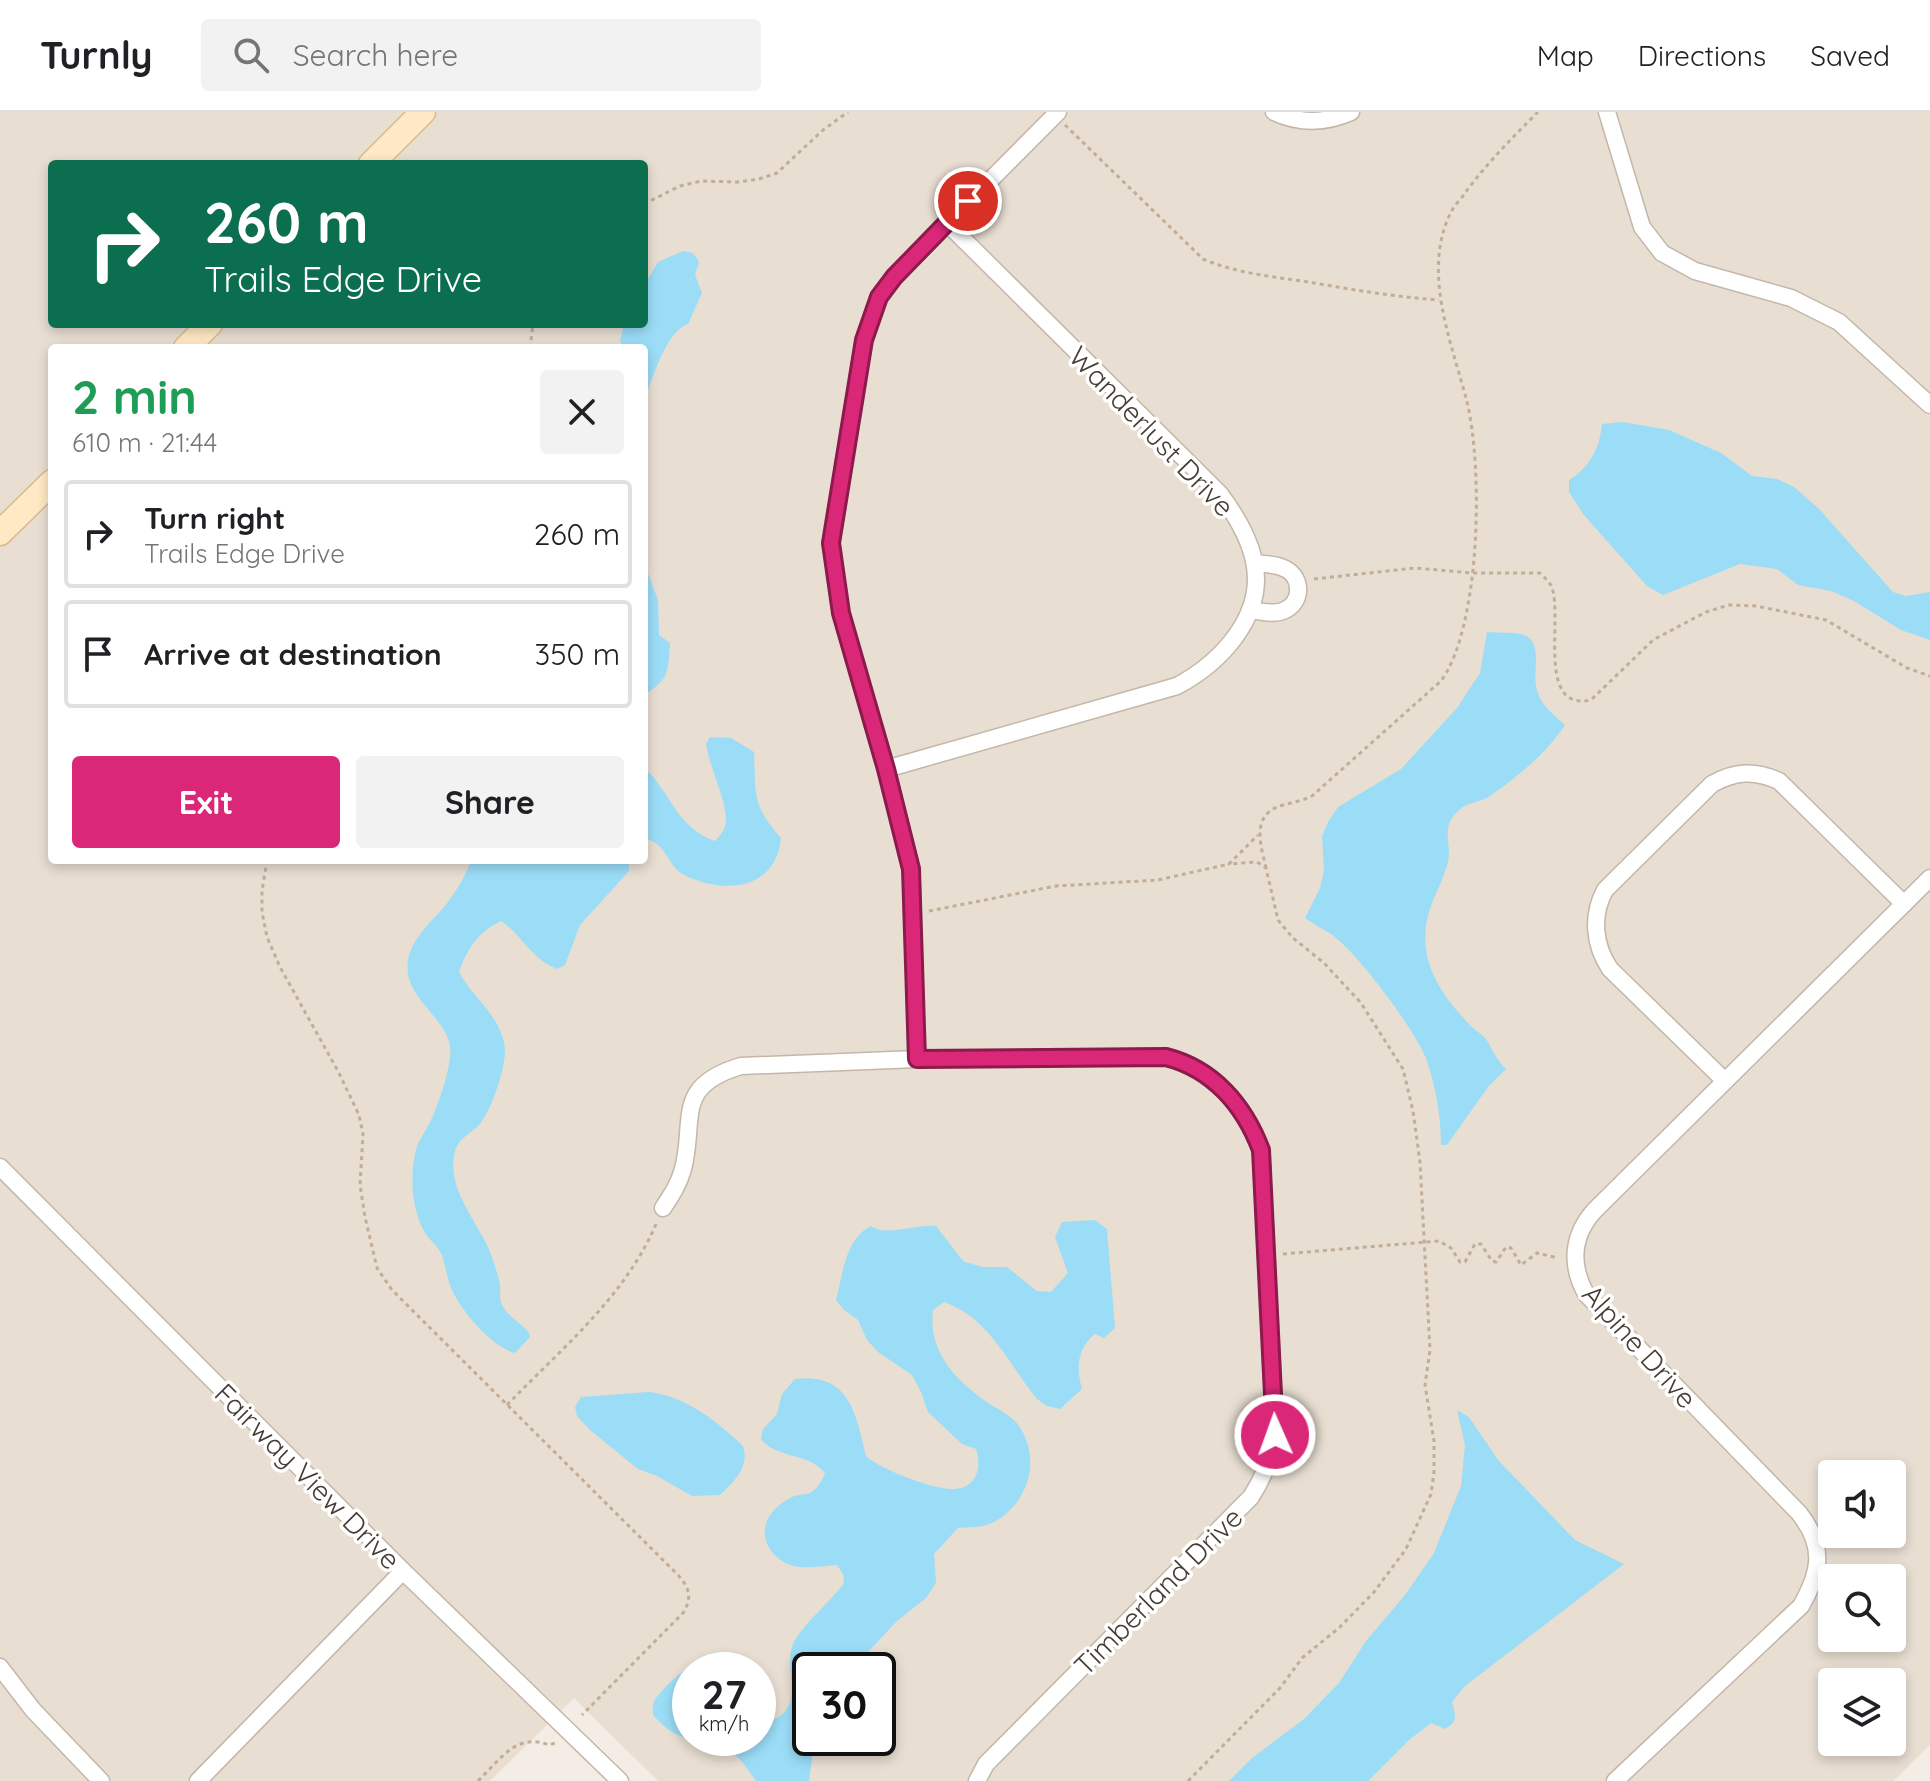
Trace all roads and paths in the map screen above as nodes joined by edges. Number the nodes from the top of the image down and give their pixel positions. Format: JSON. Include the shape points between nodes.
{"nodes":[{"id":1,"x":423,"y":112,"type":"edge"},
{"id":2,"x":848,"y":112,"type":"edge"},
{"id":3,"x":1274,"y":112,"type":"edge"},
{"id":4,"x":1351,"y":112,"type":"edge"},
{"id":5,"x":1538,"y":112,"type":"edge"},
{"id":6,"x":1607,"y":112,"type":"edge"},
{"id":7,"x":1056,"y":114,"type":"edge"},
{"id":8,"x":375,"y":160,"type":"edge"},
{"id":9,"x":648,"y":202,"type":"edge"},
{"id":10,"x":947,"y":223,"type":"junction"},
{"id":11,"x":1441,"y":300,"type":"junction"},
{"id":12,"x":206,"y":328,"type":"edge"},
{"id":13,"x":190,"y":344,"type":"edge"},
{"id":14,"x":1930,"y":405,"type":"edge"},
{"id":15,"x":48,"y":486,"type":"edge"},
{"id":16,"x":0,"y":533,"type":"edge"},
{"id":17,"x":1255,"y":563,"type":"junction"},
{"id":18,"x":1472,"y":573,"type":"junction"},
{"id":19,"x":1297,"y":581,"type":"junction"},
{"id":20,"x":1250,"y":610,"type":"junction"},
{"id":21,"x":1930,"y":676,"type":"edge"},
{"id":22,"x":886,"y":769,"type":"junction"},
{"id":23,"x":1258,"y":835,"type":"junction"},
{"id":24,"x":266,"y":864,"type":"edge"},
{"id":25,"x":1229,"y":864,"type":"junction"},
{"id":26,"x":1266,"y":868,"type":"junction"},
{"id":27,"x":1930,"y":878,"type":"edge"},
{"id":28,"x":1904,"y":904,"type":"junction"},
{"id":29,"x":912,"y":914,"type":"junction"},
{"id":30,"x":917,"y":1059,"type":"junction"},
{"id":31,"x":1725,"y":1081,"type":"junction"},
{"id":32,"x":0,"y":1167,"type":"edge"},
{"id":33,"x":663,"y":1208,"type":"joint"},
{"id":34,"x":1424,"y":1241,"type":"junction"},
{"id":35,"x":1267,"y":1256,"type":"junction"},
{"id":36,"x":1575,"y":1262,"type":"junction"},
{"id":37,"x":507,"y":1405,"type":"junction"},
{"id":38,"x":403,"y":1571,"type":"junction"},
{"id":39,"x":0,"y":1667,"type":"edge"},
{"id":40,"x":582,"y":1715,"type":"dead end"},
{"id":41,"x":568,"y":1730,"type":"junction"},
{"id":42,"x":101,"y":1781,"type":"edge"},
{"id":43,"x":198,"y":1781,"type":"edge"},
{"id":44,"x":478,"y":1781,"type":"edge"},
{"id":45,"x":620,"y":1781,"type":"edge"},
{"id":46,"x":977,"y":1781,"type":"edge"},
{"id":47,"x":1188,"y":1781,"type":"edge"},
{"id":48,"x":1615,"y":1781,"type":"edge"}],
"edges":[{"from":1,"to":8,"type":"street"},
{"from":2,"to":9,"type":"path","via":[[777,173],[749,181],[701,181]]},
{"from":3,"to":4,"type":"street","via":[[1303,122],[1331,121]]},
{"from":5,"to":11,"type":"path","via":[[1490,160],[1451,212],[1441,248]]},
{"from":6,"to":14,"type":"street","via":[[1642,227],[1662,253],[1695,271],[1791,298],[1839,322]]},
{"from":7,"to":10,"type":"street"},
{"from":7,"to":11,"type":"path","via":[[1203,259],[1222,267],[1386,296]]},
{"from":10,"to":17,"type":"street","name":"Wanderlust Drive","via":[[1220,494],[1235,514]]},
{"from":10,"to":22,"type":"street","via":[[879,297],[864,340],[831,543],[841,613]]},
{"from":11,"to":18,"type":"path","via":[[1468,404],[1476,460]]},
{"from":12,"to":13,"type":"street"},
{"from":15,"to":16,"type":"street"},
{"from":17,"to":19,"type":"street","via":[[1281,567]]},
{"from":17,"to":20,"type":"street","name":"Wanderlust Drive"},
{"from":18,"to":19,"type":"path","via":[[1415,568]]},
{"from":18,"to":21,"type":"path","via":[[1540,573],[1551,585],[1558,687],[1579,703],[1591,700],[1653,640],[1729,605],[1826,620]]},
{"from":18,"to":23,"type":"path","via":[[1459,645],[1441,681],[1312,796],[1264,816]]},
{"from":19,"to":20,"type":"street","via":[[1299,593],[1286,610]]},
{"from":20,"to":22,"type":"street","name":"Wanderlust Drive","via":[[1215,660],[1177,686]]},
{"from":22,"to":29,"type":"street","via":[[911,869]]},
{"from":23,"to":25,"type":"path"},
{"from":23,"to":26,"type":"path"},
{"from":24,"to":37,"type":"path","via":[[262,912],[267,937],[359,1115],[360,1185],[377,1268],[392,1290]]},
{"from":25,"to":26,"type":"path","via":[[1257,862]]},
{"from":25,"to":29,"type":"path","via":[[1158,880],[1056,886]]},
{"from":26,"to":34,"type":"path","via":[[1278,920],[1361,1003],[1403,1069],[1420,1162]]},
{"from":27,"to":28,"type":"street","name":"Alpine Drive"},
{"from":28,"to":31,"type":"street","name":"Alpine Drive"},
{"from":28,"to":31,"type":"street","via":[[1779,781],[1755,772],[1712,784],[1605,890],[1596,937],[1610,969]]},
{"from":29,"to":30,"type":"street"},
{"from":30,"to":33,"type":"street","name":"Timberland Drive","via":[[725,1071],[697,1093],[689,1110],[683,1167]]},
{"from":30,"to":35,"type":"street","name":"Timberland Drive","via":[[1145,1056],[1185,1062],[1224,1089],[1253,1129],[1261,1150]]},
{"from":31,"to":36,"type":"street","name":"Alpine Drive","via":[[1587,1219],[1577,1238]]},
{"from":32,"to":38,"type":"street","name":"Fairway View Drive"},
{"from":33,"to":37,"type":"path","via":[[650,1239],[601,1309]]},
{"from":34,"to":35,"type":"path"},
{"from":34,"to":36,"type":"path","via":[[1446,1243],[1460,1262],[1481,1244],[1496,1262],[1506,1247],[1521,1265],[1537,1253]]},
{"from":34,"to":47,"type":"path","via":[[1430,1350],[1425,1385],[1434,1472],[1423,1513],[1406,1549],[1374,1592],[1302,1658],[1281,1687]]},
{"from":35,"to":46,"type":"street","name":"Timberland Drive","via":[[1275,1435],[1263,1478],[1251,1497],[986,1764]]},
{"from":36,"to":48,"type":"street","name":"Alpine Drive","via":[[1579,1282],[1594,1303],[1799,1513],[1815,1539],[1818,1561],[1801,1606]]},
{"from":37,"to":40,"type":"path","via":[[689,1591],[683,1613]]},
{"from":38,"to":41,"type":"street","name":"Fairway View Drive"},
{"from":38,"to":43,"type":"street"},
{"from":39,"to":42,"type":"street"},
{"from":41,"to":44,"type":"path","via":[[549,1745],[524,1741]]},
{"from":41,"to":45,"type":"street","name":"Fairway View Drive"}]}
